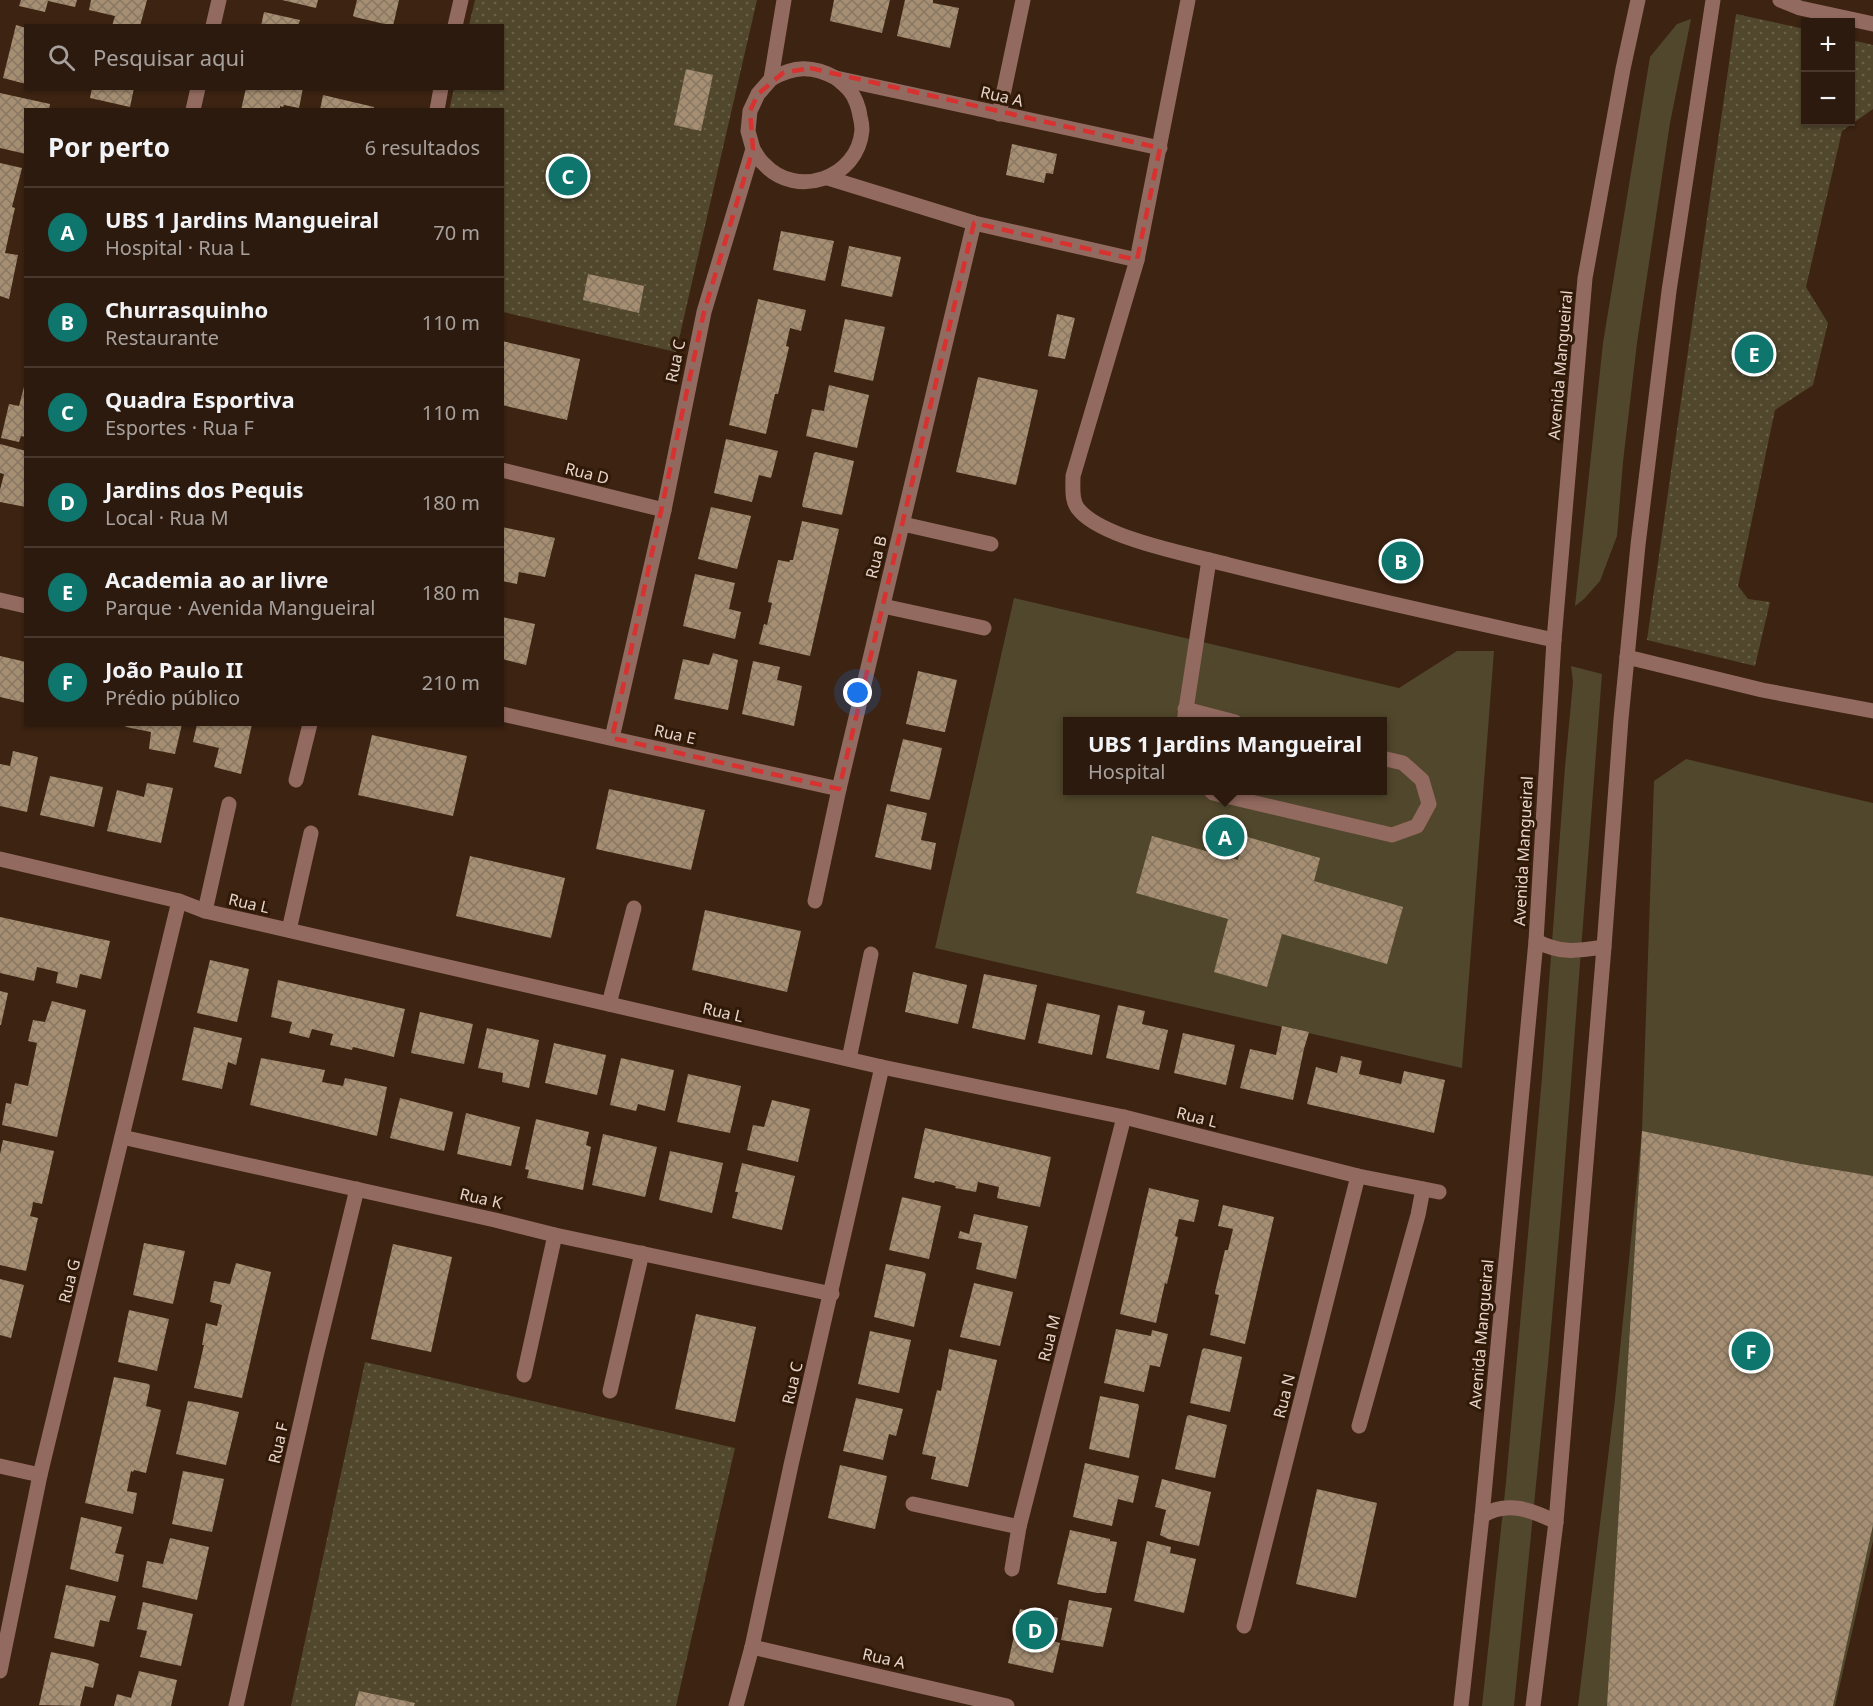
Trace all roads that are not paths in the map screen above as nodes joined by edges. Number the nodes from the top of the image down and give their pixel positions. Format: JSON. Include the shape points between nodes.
{"nodes":[{"id":1,"x":219,"y":0,"type":"edge"},
{"id":2,"x":461,"y":0,"type":"edge"},
{"id":3,"x":784,"y":0,"type":"edge"},
{"id":4,"x":1023,"y":0,"type":"edge"},
{"id":5,"x":1188,"y":0,"type":"edge"},
{"id":6,"x":1638,"y":0,"type":"edge"},
{"id":7,"x":1713,"y":0,"type":"edge"},
{"id":8,"x":1780,"y":0,"type":"edge"},
{"id":9,"x":213,"y":24,"type":"edge"},
{"id":10,"x":455,"y":24,"type":"edge"},
{"id":11,"x":1873,"y":24,"type":"edge"},
{"id":12,"x":836,"y":78,"type":"junction"},
{"id":13,"x":771,"y":79,"type":"junction"},
{"id":14,"x":198,"y":90,"type":"edge"},
{"id":15,"x":441,"y":90,"type":"edge"},
{"id":16,"x":193,"y":108,"type":"edge"},
{"id":17,"x":437,"y":108,"type":"edge"},
{"id":18,"x":999,"y":114,"type":"junction"},
{"id":19,"x":1160,"y":148,"type":"junction"},
{"id":20,"x":753,"y":149,"type":"junction"},
{"id":21,"x":828,"y":178,"type":"junction"},
{"id":22,"x":974,"y":223,"type":"junction"},
{"id":23,"x":1137,"y":260,"type":"junction"},
{"id":24,"x":504,"y":470,"type":"edge"},
{"id":25,"x":663,"y":510,"type":"junction"},
{"id":26,"x":903,"y":524,"type":"junction"},
{"id":27,"x":991,"y":544,"type":"dead end"},
{"id":28,"x":1209,"y":560,"type":"junction"},
{"id":29,"x":0,"y":600,"type":"edge"},
{"id":30,"x":24,"y":606,"type":"edge"},
{"id":31,"x":883,"y":606,"type":"junction"},
{"id":32,"x":984,"y":628,"type":"dead end"},
{"id":33,"x":1554,"y":640,"type":"junction"},
{"id":34,"x":1627,"y":657,"type":"junction"},
{"id":35,"x":1873,"y":711,"type":"edge"},
{"id":36,"x":504,"y":714,"type":"edge"},
{"id":37,"x":1185,"y":715,"type":"edge"},
{"id":38,"x":310,"y":726,"type":"edge"},
{"id":39,"x":612,"y":738,"type":"junction"},
{"id":40,"x":1387,"y":759,"type":"edge"},
{"id":41,"x":296,"y":780,"type":"dead end"},
{"id":42,"x":839,"y":789,"type":"junction"},
{"id":43,"x":1222,"y":795,"type":"edge"},
{"id":44,"x":229,"y":804,"type":"dead end"},
{"id":45,"x":311,"y":833,"type":"dead end"},
{"id":46,"x":0,"y":859,"type":"edge"},
{"id":47,"x":179,"y":901,"type":"junction"},
{"id":48,"x":815,"y":901,"type":"dead end"},
{"id":49,"x":634,"y":908,"type":"dead end"},
{"id":50,"x":205,"y":911,"type":"junction"},
{"id":51,"x":288,"y":930,"type":"junction"},
{"id":52,"x":1536,"y":941,"type":"junction"},
{"id":53,"x":1604,"y":947,"type":"junction"},
{"id":54,"x":871,"y":954,"type":"dead end"},
{"id":55,"x":609,"y":1004,"type":"junction"},
{"id":56,"x":849,"y":1059,"type":"junction"},
{"id":57,"x":882,"y":1067,"type":"junction"},
{"id":58,"x":1124,"y":1117,"type":"junction"},
{"id":59,"x":122,"y":1137,"type":"junction"},
{"id":60,"x":1358,"y":1176,"type":"junction"},
{"id":61,"x":357,"y":1189,"type":"junction"},
{"id":62,"x":1423,"y":1190,"type":"junction"},
{"id":63,"x":1439,"y":1192,"type":"dead end"},
{"id":64,"x":555,"y":1235,"type":"junction"},
{"id":65,"x":642,"y":1253,"type":"junction"},
{"id":66,"x":832,"y":1294,"type":"junction"},
{"id":67,"x":524,"y":1375,"type":"dead end"},
{"id":68,"x":610,"y":1391,"type":"dead end"},
{"id":69,"x":1359,"y":1426,"type":"dead end"},
{"id":70,"x":0,"y":1466,"type":"edge"},
{"id":71,"x":40,"y":1475,"type":"junction"},
{"id":72,"x":914,"y":1504,"type":"dead end"},
{"id":73,"x":1482,"y":1516,"type":"junction"},
{"id":74,"x":1556,"y":1522,"type":"junction"},
{"id":75,"x":1020,"y":1527,"type":"junction"},
{"id":76,"x":1012,"y":1569,"type":"dead end"},
{"id":77,"x":1245,"y":1626,"type":"dead end"},
{"id":78,"x":753,"y":1647,"type":"junction"},
{"id":79,"x":0,"y":1671,"type":"edge"},
{"id":80,"x":985,"y":1703,"type":"edge"},
{"id":81,"x":236,"y":1706,"type":"edge"},
{"id":82,"x":736,"y":1706,"type":"edge"},
{"id":83,"x":1007,"y":1706,"type":"edge"},
{"id":84,"x":1461,"y":1706,"type":"edge"},
{"id":85,"x":1533,"y":1706,"type":"edge"}],
"edges":[{"from":1,"to":9,"type":"street"},
{"from":2,"to":10,"type":"street"},
{"from":3,"to":13,"type":"street","name":"Rua C"},
{"from":4,"to":18,"type":"street"},
{"from":5,"to":19,"type":"street"},
{"from":6,"to":33,"type":"street","name":"Avenida Mangueiral","via":[[1585,278]]},
{"from":7,"to":34,"type":"street","via":[[1669,291]]},
{"from":8,"to":11,"type":"street"},
{"from":12,"to":13,"type":"street","name":"Rua A","via":[[810,68]]},
{"from":12,"to":18,"type":"street","name":"Rua A"},
{"from":12,"to":21,"type":"street","name":"Rua A","via":[[851,92],[860,110],[862,130],[845,167]]},
{"from":13,"to":20,"type":"street","name":"Rua C","via":[[750,111],[748,131]]},
{"from":14,"to":16,"type":"street"},
{"from":15,"to":17,"type":"street"},
{"from":18,"to":19,"type":"street","name":"Rua A"},
{"from":19,"to":23,"type":"street"},
{"from":20,"to":21,"type":"street","via":[[763,164],[794,182]]},
{"from":20,"to":25,"type":"street","name":"Rua C","via":[[704,312]]},
{"from":21,"to":22,"type":"street"},
{"from":22,"to":23,"type":"street"},
{"from":22,"to":26,"type":"street","name":"Rua B"},
{"from":23,"to":28,"type":"street","via":[[1073,476],[1075,503],[1087,517],[1112,531]]},
{"from":24,"to":25,"type":"street","name":"Rua D"},
{"from":25,"to":39,"type":"street","name":"Rua C"},
{"from":26,"to":27,"type":"street"},
{"from":26,"to":31,"type":"street","name":"Rua B"},
{"from":28,"to":33,"type":"street"},
{"from":28,"to":37,"type":"street"},
{"from":29,"to":30,"type":"street"},
{"from":31,"to":32,"type":"street"},
{"from":31,"to":42,"type":"street","name":"Rua B"},
{"from":33,"to":52,"type":"street","name":"Avenida Mangueiral"},
{"from":34,"to":35,"type":"street","via":[[1762,690]]},
{"from":34,"to":53,"type":"street"},
{"from":36,"to":39,"type":"street","name":"Rua E"},
{"from":38,"to":41,"type":"street"},
{"from":39,"to":42,"type":"street","name":"Rua E"},
{"from":40,"to":43,"type":"street","via":[[1403,763],[1422,780],[1429,804],[1417,826],[1392,835]]},
{"from":42,"to":48,"type":"street","name":"Rua B"},
{"from":44,"to":50,"type":"street"},
{"from":45,"to":51,"type":"street"},
{"from":46,"to":47,"type":"street","name":"Rua L"},
{"from":47,"to":50,"type":"street","name":"Rua L"},
{"from":47,"to":59,"type":"street","name":"Rua G"},
{"from":49,"to":55,"type":"street"},
{"from":50,"to":51,"type":"street","name":"Rua L"},
{"from":51,"to":55,"type":"street","name":"Rua L"},
{"from":52,"to":53,"type":"street","via":[[1572,952]]},
{"from":52,"to":73,"type":"street","name":"Avenida Mangueiral"},
{"from":53,"to":74,"type":"street"},
{"from":54,"to":56,"type":"street"},
{"from":55,"to":56,"type":"street","name":"Rua L"},
{"from":56,"to":57,"type":"street","name":"Rua L"},
{"from":57,"to":58,"type":"street","name":"Rua L"},
{"from":57,"to":66,"type":"street","name":"Rua C"},
{"from":58,"to":60,"type":"street","name":"Rua L"},
{"from":58,"to":75,"type":"street","name":"Rua M"},
{"from":59,"to":61,"type":"street","name":"Rua K"},
{"from":59,"to":71,"type":"street","name":"Rua G"},
{"from":60,"to":62,"type":"street","name":"Rua L"},
{"from":60,"to":77,"type":"street","name":"Rua N"},
{"from":61,"to":64,"type":"street","name":"Rua K"},
{"from":61,"to":81,"type":"street","name":"Rua F"},
{"from":62,"to":63,"type":"street","name":"Rua L"},
{"from":62,"to":69,"type":"street"},
{"from":64,"to":65,"type":"street","name":"Rua K"},
{"from":64,"to":67,"type":"street"},
{"from":65,"to":66,"type":"street","name":"Rua K"},
{"from":65,"to":68,"type":"street"},
{"from":66,"to":78,"type":"street","name":"Rua C"},
{"from":70,"to":71,"type":"street"},
{"from":71,"to":79,"type":"street","name":"Rua G"},
{"from":72,"to":75,"type":"street"},
{"from":73,"to":74,"type":"street","via":[[1492,1510],[1527,1509]]},
{"from":73,"to":84,"type":"street","name":"Avenida Mangueiral"},
{"from":74,"to":85,"type":"street"},
{"from":75,"to":76,"type":"street","name":"Rua M"},
{"from":78,"to":80,"type":"street","name":"Rua A"},
{"from":78,"to":82,"type":"street","name":"Rua C"},
{"from":80,"to":83,"type":"street","name":"Rua A"}]}
